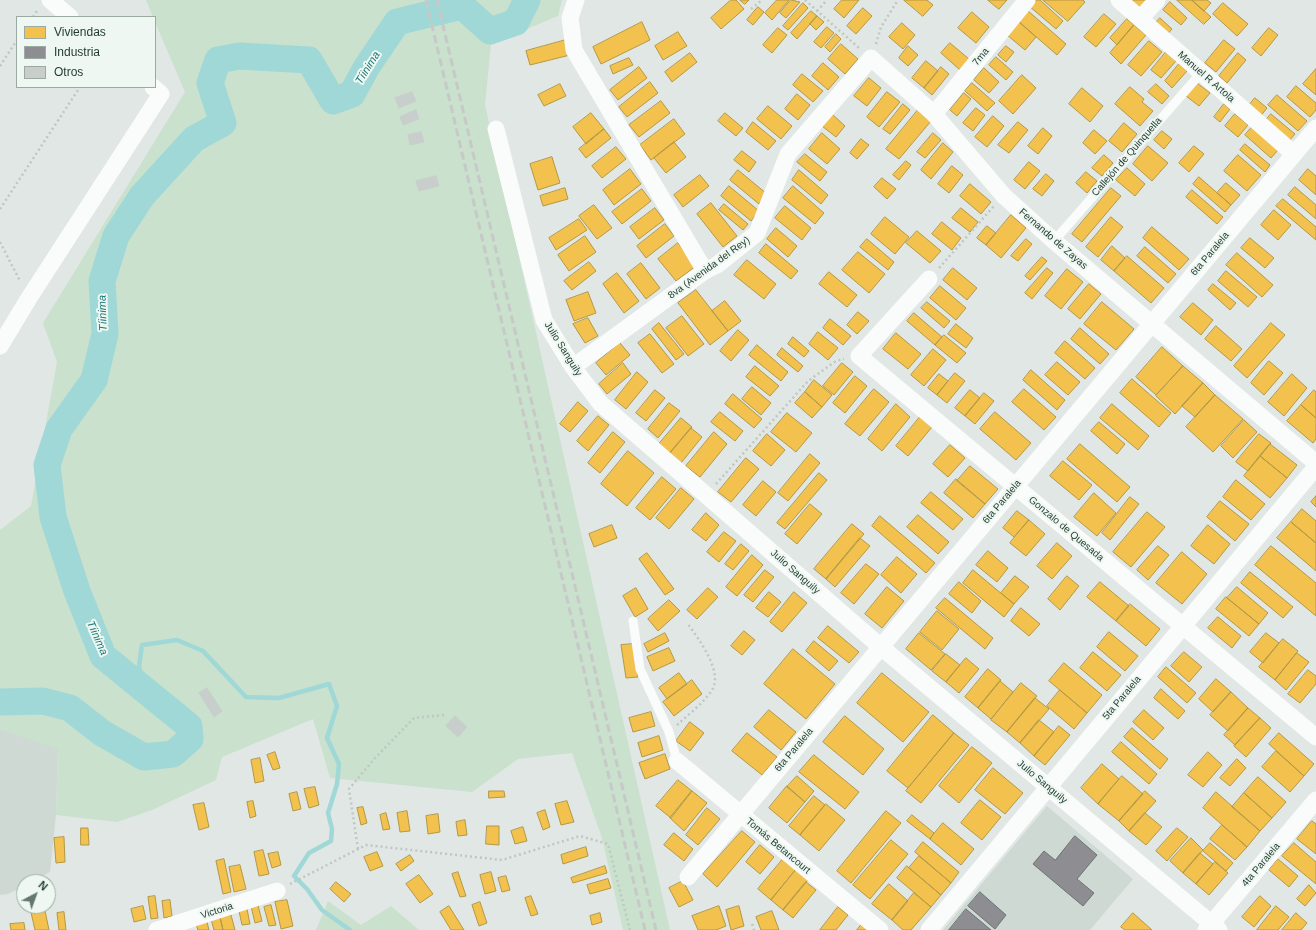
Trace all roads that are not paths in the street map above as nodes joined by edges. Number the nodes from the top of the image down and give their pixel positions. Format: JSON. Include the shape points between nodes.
{"nodes":[{"id":1,"x":50,"y":0,"type":"edge"},
{"id":2,"x":576,"y":0,"type":"edge"},
{"id":3,"x":1027,"y":0,"type":"edge"},
{"id":4,"x":1118,"y":0,"type":"edge"},
{"id":5,"x":1157,"y":0,"type":"edge"},
{"id":6,"x":69,"y":16,"type":"edge"},
{"id":7,"x":1140,"y":19,"type":"junction"},
{"id":8,"x":871,"y":58,"type":"joint"},
{"id":9,"x":1201,"y":73,"type":"junction"},
{"id":10,"x":154,"y":88,"type":"edge"},
{"id":11,"x":934,"y":114,"type":"junction"},
{"id":12,"x":1316,"y":128,"type":"edge"},
{"id":13,"x":496,"y":129,"type":"dead end"},
{"id":14,"x":1294,"y":154,"type":"junction"},
{"id":15,"x":1054,"y":241,"type":"junction"},
{"id":16,"x":705,"y":271,"type":"junction"},
{"id":17,"x":929,"y":279,"type":"road end"},
{"id":18,"x":1152,"y":324,"type":"junction"},
{"id":19,"x":0,"y":346,"type":"edge"},
{"id":20,"x":573,"y":367,"type":"junction"},
{"id":21,"x":1316,"y":463,"type":"edge"},
{"id":22,"x":1316,"y":467,"type":"edge"},
{"id":23,"x":1015,"y":486,"type":"junction"},
{"id":24,"x":633,"y":621,"type":"dead end"},
{"id":25,"x":1183,"y":626,"type":"junction"},
{"id":26,"x":880,"y":647,"type":"junction"},
{"id":27,"x":1316,"y":738,"type":"edge"},
{"id":28,"x":677,"y":761,"type":"joint"},
{"id":29,"x":1049,"y":787,"type":"junction"},
{"id":30,"x":1316,"y":800,"type":"edge"},
{"id":31,"x":740,"y":814,"type":"junction"},
{"id":32,"x":688,"y":877,"type":"dead end"},
{"id":33,"x":277,"y":891,"type":"road end"},
{"id":34,"x":1212,"y":928,"type":"edge"},
{"id":35,"x":157,"y":930,"type":"edge"},
{"id":36,"x":880,"y":930,"type":"edge"},
{"id":37,"x":929,"y":930,"type":"edge"}],
"edges":[{"from":1,"to":6,"type":"street"},
{"from":2,"to":16,"type":"street","via":[[570,18],[574,50]]},
{"from":3,"to":11,"type":"street","name":"7ma"},
{"from":4,"to":7,"type":"street","name":"Manuel R Artola"},
{"from":5,"to":7,"type":"street"},
{"from":7,"to":9,"type":"street","name":"Manuel R Artola"},
{"from":8,"to":11,"type":"street","name":"Fernando de Zayas"},
{"from":8,"to":16,"type":"street","name":"8va (Avenida del Rey)","via":[[788,154],[756,233]]},
{"from":9,"to":14,"type":"street","name":"Manuel R Artola"},
{"from":9,"to":15,"type":"lane","name":"Callejón de Quinquella"},
{"from":10,"to":19,"type":"street","via":[[161,94]]},
{"from":11,"to":15,"type":"street","name":"Fernando de Zayas","via":[[1004,196]]},
{"from":12,"to":14,"type":"street","name":"6ta Paralela"},
{"from":13,"to":20,"type":"street","name":"Julio Sanguily","via":[[544,320]]},
{"from":14,"to":18,"type":"street","name":"6ta Paralela"},
{"from":15,"to":18,"type":"street","name":"Fernando de Zayas"},
{"from":16,"to":20,"type":"street","name":"8va (Avenida del Rey)"},
{"from":17,"to":23,"type":"street","name":"Gonzalo de Quesada","via":[[860,356]]},
{"from":18,"to":21,"type":"street","name":"Fernando de Zayas"},
{"from":18,"to":23,"type":"street","name":"6ta Paralela"},
{"from":20,"to":26,"type":"street","name":"Julio Sanguily","via":[[600,403]]},
{"from":22,"to":25,"type":"street","name":"5ta Paralela"},
{"from":23,"to":25,"type":"street","name":"Gonzalo de Quesada"},
{"from":23,"to":26,"type":"street","name":"6ta Paralela"},
{"from":24,"to":28,"type":"lane","via":[[640,669],[669,732]]},
{"from":25,"to":27,"type":"street","name":"Gonzalo de Quesada"},
{"from":25,"to":29,"type":"street","name":"5ta Paralela"},
{"from":26,"to":29,"type":"street","name":"Julio Sanguily"},
{"from":26,"to":31,"type":"street","name":"6ta Paralela"},
{"from":28,"to":31,"type":"street","name":"Tomás Betancourt"},
{"from":29,"to":34,"type":"street","name":"Julio Sanguily"},
{"from":29,"to":37,"type":"street","name":"5ta Paralela"},
{"from":30,"to":34,"type":"street","name":"4ta Paralela"},
{"from":31,"to":32,"type":"street","name":"6ta Paralela"},
{"from":31,"to":36,"type":"street","name":"Tomás Betancourt"},
{"from":33,"to":35,"type":"street","name":"Victoria"}]}
